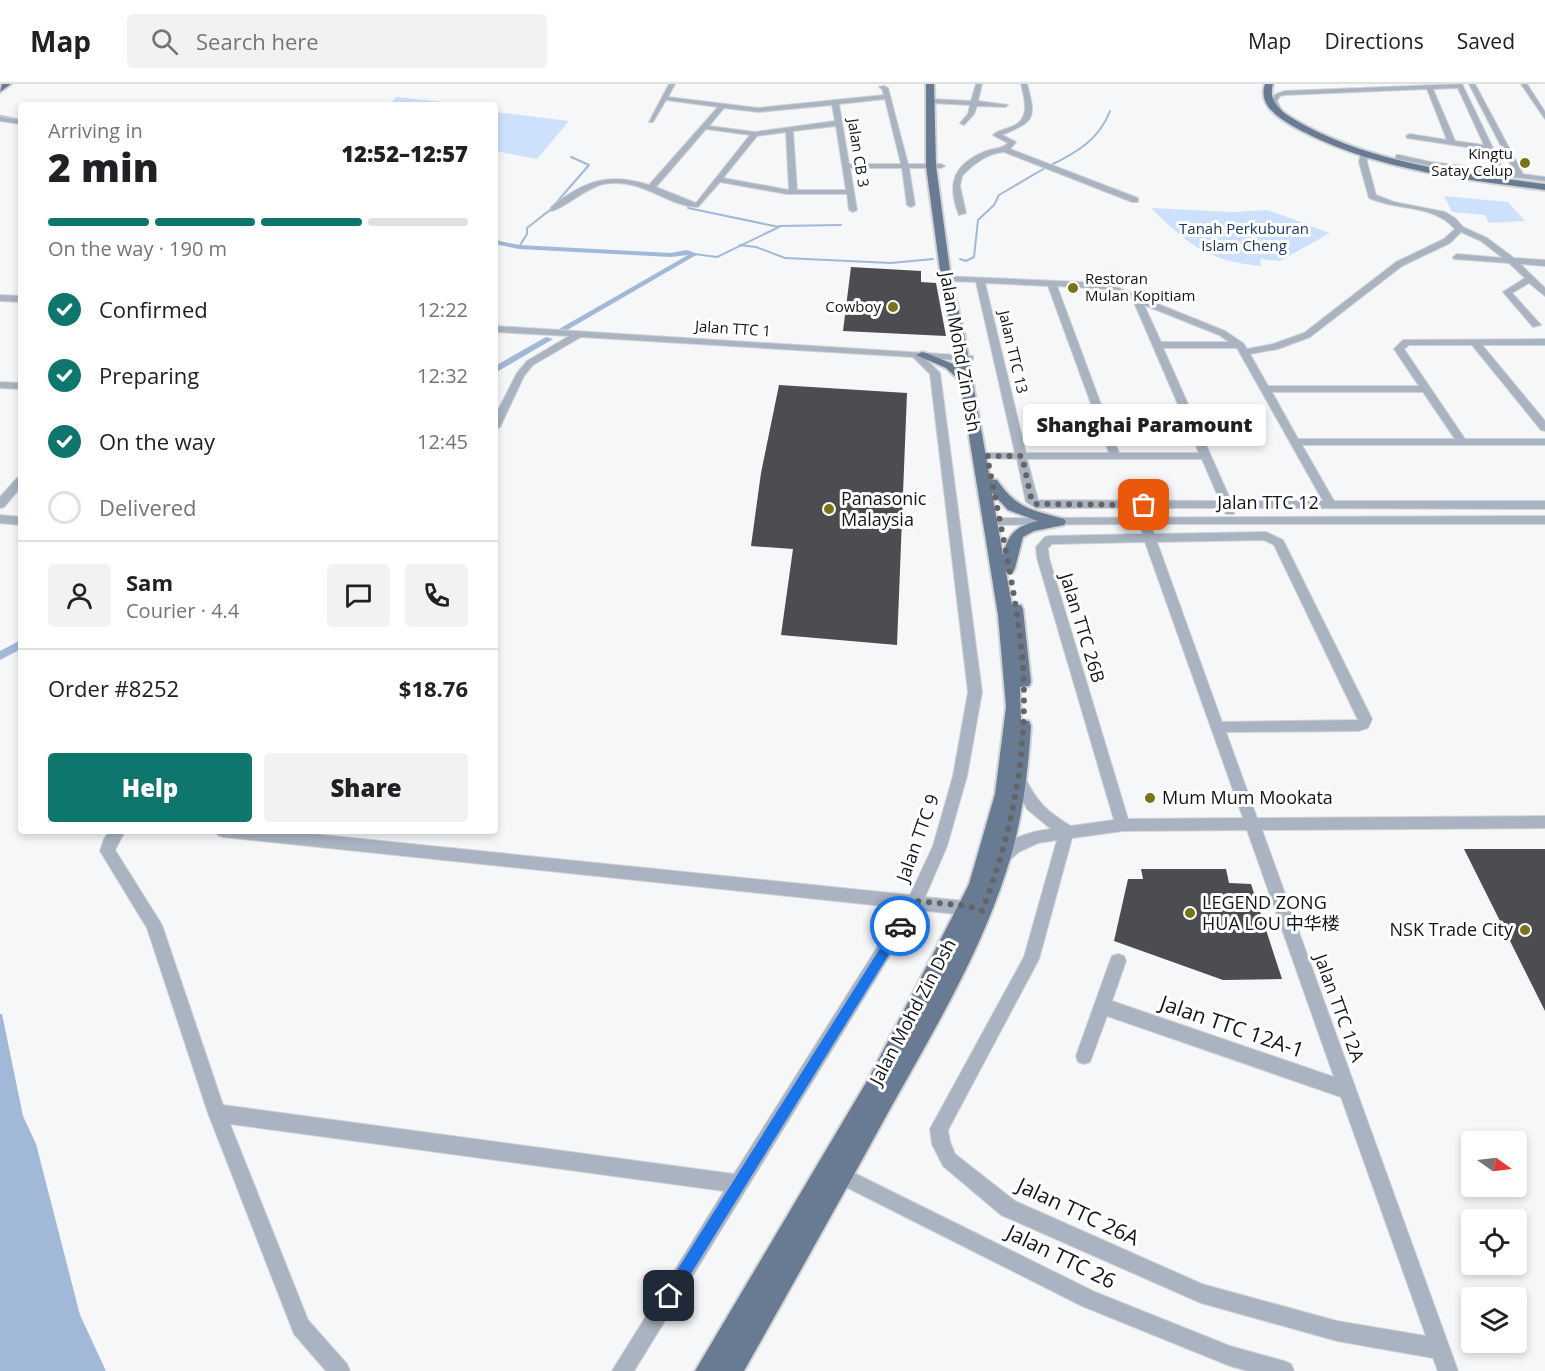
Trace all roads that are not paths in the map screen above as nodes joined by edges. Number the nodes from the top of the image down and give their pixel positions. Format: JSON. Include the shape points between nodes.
{"nodes":[{"id":1,"x":7,"y":84,"type":"edge"},
{"id":2,"x":672,"y":84,"type":"edge"},
{"id":3,"x":930,"y":84,"type":"edge"},
{"id":4,"x":937,"y":84,"type":"edge"},
{"id":5,"x":979,"y":84,"type":"edge"},
{"id":6,"x":1024,"y":84,"type":"edge"},
{"id":7,"x":1270,"y":84,"type":"edge"},
{"id":8,"x":1290,"y":84,"type":"edge"},
{"id":9,"x":1472,"y":84,"type":"edge"},
{"id":10,"x":1524,"y":84,"type":"edge"},
{"id":11,"x":1459,"y":85,"type":"edge"},
{"id":12,"x":882,"y":87,"type":"dead end"},
{"id":13,"x":1429,"y":87,"type":"junction"},
{"id":14,"x":0,"y":90,"type":"edge"},
{"id":15,"x":1292,"y":92,"type":"junction"},
{"id":16,"x":887,"y":97,"type":"junction"},
{"id":17,"x":664,"y":99,"type":"junction"},
{"id":18,"x":835,"y":101,"type":"junction"},
{"id":19,"x":936,"y":101,"type":"junction"},
{"id":20,"x":974,"y":103,"type":"junction"},
{"id":21,"x":1005,"y":105,"type":"dead end"},
{"id":22,"x":722,"y":106,"type":"junction"},
{"id":23,"x":1281,"y":115,"type":"junction"},
{"id":24,"x":1545,"y":117,"type":"edge"},
{"id":25,"x":0,"y":119,"type":"edge"},
{"id":26,"x":651,"y":121,"type":"dead end"},
{"id":27,"x":18,"y":122,"type":"edge"},
{"id":28,"x":839,"y":123,"type":"junction"},
{"id":29,"x":964,"y":123,"type":"dead end"},
{"id":30,"x":704,"y":127,"type":"junction"},
{"id":31,"x":789,"y":130,"type":"junction"},
{"id":32,"x":755,"y":134,"type":"junction"},
{"id":33,"x":1410,"y":136,"type":"dead end"},
{"id":34,"x":1453,"y":144,"type":"junction"},
{"id":35,"x":1489,"y":148,"type":"junction"},
{"id":36,"x":1005,"y":150,"type":"junction"},
{"id":37,"x":1364,"y":154,"type":"junction"},
{"id":38,"x":1400,"y":157,"type":"dead end"},
{"id":39,"x":906,"y":165,"type":"junction"},
{"id":40,"x":847,"y":166,"type":"junction"},
{"id":41,"x":936,"y":166,"type":"junction"},
{"id":42,"x":1520,"y":175,"type":"junction"},
{"id":43,"x":1503,"y":177,"type":"junction"},
{"id":44,"x":1545,"y":179,"type":"edge"},
{"id":45,"x":719,"y":180,"type":"junction"},
{"id":46,"x":652,"y":187,"type":"junction"},
{"id":47,"x":1545,"y":187,"type":"edge"},
{"id":48,"x":793,"y":192,"type":"junction"},
{"id":49,"x":850,"y":192,"type":"junction"},
{"id":50,"x":1135,"y":200,"type":"dead end"},
{"id":51,"x":911,"y":205,"type":"dead end"},
{"id":52,"x":554,"y":209,"type":"dead end"},
{"id":53,"x":853,"y":210,"type":"dead end"},
{"id":54,"x":962,"y":213,"type":"dead end"},
{"id":55,"x":1460,"y":229,"type":"junction"},
{"id":56,"x":1457,"y":257,"type":"dead end"},
{"id":57,"x":1509,"y":259,"type":"junction"},
{"id":58,"x":1545,"y":263,"type":"edge"},
{"id":59,"x":951,"y":278,"type":"junction"},
{"id":60,"x":980,"y":279,"type":"junction"},
{"id":61,"x":1530,"y":279,"type":"junction"},
{"id":62,"x":1051,"y":282,"type":"junction"},
{"id":63,"x":1545,"y":293,"type":"edge"},
{"id":64,"x":1136,"y":297,"type":"junction"},
{"id":65,"x":0,"y":298,"type":"edge"},
{"id":66,"x":18,"y":299,"type":"edge"},
{"id":67,"x":1536,"y":325,"type":"dead end"},
{"id":68,"x":498,"y":329,"type":"edge"},
{"id":69,"x":580,"y":334,"type":"junction"},
{"id":70,"x":959,"y":338,"type":"junction"},
{"id":71,"x":1475,"y":342,"type":"junction"},
{"id":72,"x":1545,"y":342,"type":"edge"},
{"id":73,"x":1158,"y":345,"type":"junction"},
{"id":74,"x":1242,"y":348,"type":"junction"},
{"id":75,"x":919,"y":355,"type":"junction"},
{"id":76,"x":966,"y":358,"type":"junction"},
{"id":77,"x":966,"y":380,"type":"junction"},
{"id":78,"x":0,"y":385,"type":"edge"},
{"id":79,"x":18,"y":386,"type":"edge"},
{"id":80,"x":1265,"y":389,"type":"junction"},
{"id":81,"x":1426,"y":389,"type":"junction"},
{"id":82,"x":498,"y":421,"type":"edge"},
{"id":83,"x":1545,"y":428,"type":"edge"},
{"id":84,"x":1295,"y":442,"type":"junction"},
{"id":85,"x":1462,"y":442,"type":"junction"},
{"id":86,"x":1545,"y":442,"type":"edge"},
{"id":87,"x":987,"y":456,"type":"junction"},
{"id":88,"x":1022,"y":456,"type":"junction"},
{"id":89,"x":1115,"y":456,"type":"junction"},
{"id":90,"x":1206,"y":456,"type":"junction"},
{"id":91,"x":18,"y":483,"type":"edge"},
{"id":92,"x":992,"y":483,"type":"junction"},
{"id":93,"x":0,"y":504,"type":"edge"},
{"id":94,"x":1227,"y":505,"type":"junction"},
{"id":95,"x":1331,"y":506,"type":"junction"},
{"id":96,"x":1545,"y":506,"type":"edge"},
{"id":97,"x":0,"y":519,"type":"edge"},
{"id":98,"x":1545,"y":520,"type":"edge"},
{"id":99,"x":18,"y":521,"type":"edge"},
{"id":100,"x":995,"y":522,"type":"junction"},
{"id":101,"x":1059,"y":522,"type":"junction"},
{"id":102,"x":1144,"y":522,"type":"junction"},
{"id":103,"x":1234,"y":522,"type":"junction"},
{"id":104,"x":1150,"y":538,"type":"junction"},
{"id":105,"x":1008,"y":568,"type":"junction"},
{"id":106,"x":1217,"y":726,"type":"junction"},
{"id":107,"x":1019,"y":780,"type":"junction"},
{"id":108,"x":1545,"y":822,"type":"edge"},
{"id":109,"x":1123,"y":825,"type":"junction"},
{"id":110,"x":1253,"y":825,"type":"junction"},
{"id":111,"x":1067,"y":831,"type":"junction"},
{"id":112,"x":116,"y":834,"type":"edge"},
{"id":113,"x":280,"y":834,"type":"edge"},
{"id":114,"x":299,"y":835,"type":"edge"},
{"id":115,"x":999,"y":860,"type":"junction"},
{"id":116,"x":915,"y":901,"type":"junction"},
{"id":117,"x":975,"y":909,"type":"junction"},
{"id":118,"x":1118,"y":961,"type":"dead end"},
{"id":119,"x":1102,"y":1006,"type":"junction"},
{"id":120,"x":1084,"y":1056,"type":"dead end"},
{"id":121,"x":1347,"y":1090,"type":"junction"},
{"id":122,"x":218,"y":1113,"type":"junction"},
{"id":123,"x":834,"y":1172,"type":"junction"},
{"id":124,"x":740,"y":1184,"type":"junction"},
{"id":125,"x":784,"y":1258,"type":"junction"},
{"id":126,"x":1440,"y":1349,"type":"junction"},
{"id":127,"x":340,"y":1371,"type":"edge"},
{"id":128,"x":622,"y":1371,"type":"edge"},
{"id":129,"x":707,"y":1371,"type":"edge"},
{"id":130,"x":730,"y":1371,"type":"edge"},
{"id":131,"x":1284,"y":1371,"type":"edge"},
{"id":132,"x":1448,"y":1371,"type":"edge"}],
"edges":[{"from":1,"to":14,"type":"main road"},
{"from":2,"to":17,"type":"street"},
{"from":3,"to":19,"type":"main road","name":"Jalan Mohd Zin Dsh"},
{"from":4,"to":19,"type":"main road","name":"Jalan Mohd Zin Dsh"},
{"from":5,"to":20,"type":"street"},
{"from":6,"to":36,"type":"street","via":[[1030,110],[1022,124],[997,135],[1012,142]]},
{"from":7,"to":15,"type":"street"},
{"from":7,"to":23,"type":"main road","via":[[1267,97]]},
{"from":8,"to":15,"type":"street"},
{"from":9,"to":42,"type":"street"},
{"from":10,"to":24,"type":"street"},
{"from":11,"to":13,"type":"street"},
{"from":11,"to":35,"type":"street"},
{"from":12,"to":16,"type":"street"},
{"from":13,"to":15,"type":"street"},
{"from":13,"to":34,"type":"street"},
{"from":15,"to":23,"type":"street","via":[[1274,99]]},
{"from":16,"to":18,"type":"street"},
{"from":16,"to":39,"type":"street"},
{"from":17,"to":22,"type":"street"},
{"from":17,"to":26,"type":"street"},
{"from":18,"to":22,"type":"street","via":[[764,110]]},
{"from":18,"to":28,"type":"street","name":"Jalan CB 3"},
{"from":19,"to":20,"type":"street"},
{"from":19,"to":41,"type":"main road","name":"Jalan Mohd Zin Dsh"},
{"from":20,"to":21,"type":"street"},
{"from":20,"to":29,"type":"street","via":[[970,119]]},
{"from":22,"to":30,"type":"street"},
{"from":23,"to":37,"type":"main road"},
{"from":25,"to":27,"type":"street"},
{"from":28,"to":31,"type":"street"},
{"from":28,"to":40,"type":"street","name":"Jalan CB 3"},
{"from":30,"to":32,"type":"street"},
{"from":30,"to":46,"type":"street"},
{"from":31,"to":32,"type":"street"},
{"from":31,"to":48,"type":"street"},
{"from":32,"to":45,"type":"street"},
{"from":33,"to":34,"type":"street"},
{"from":34,"to":35,"type":"street"},
{"from":35,"to":43,"type":"street"},
{"from":36,"to":50,"type":"street"},
{"from":36,"to":54,"type":"street","via":[[990,152],[958,175],[956,186]]},
{"from":37,"to":43,"type":"main road","via":[[1424,170]]},
{"from":37,"to":55,"type":"street","via":[[1372,196],[1434,212]]},
{"from":38,"to":43,"type":"street"},
{"from":39,"to":40,"type":"street"},
{"from":39,"to":41,"type":"street"},
{"from":39,"to":51,"type":"street"},
{"from":40,"to":49,"type":"street","name":"Jalan CB 3"},
{"from":41,"to":59,"type":"main road","name":"Jalan Mohd Zin Dsh"},
{"from":42,"to":43,"type":"street"},
{"from":42,"to":44,"type":"street"},
{"from":43,"to":47,"type":"main road"},
{"from":45,"to":46,"type":"street","via":[[695,206]]},
{"from":45,"to":48,"type":"street"},
{"from":46,"to":52,"type":"street","via":[[627,181],[600,181],[571,195]]},
{"from":48,"to":49,"type":"street"},
{"from":49,"to":53,"type":"street","name":"Jalan CB 3"},
{"from":55,"to":57,"type":"street","via":[[1477,234]]},
{"from":55,"to":74,"type":"street","via":[[1447,241],[1399,264],[1307,334],[1275,347]]},
{"from":56,"to":57,"type":"street"},
{"from":57,"to":58,"type":"street"},
{"from":57,"to":61,"type":"street"},
{"from":59,"to":60,"type":"street"},
{"from":59,"to":70,"type":"main road","name":"Jalan Mohd Zin Dsh"},
{"from":59,"to":76,"type":"main road","name":"Jalan Mohd Zin Dsh"},
{"from":60,"to":62,"type":"street"},
{"from":60,"to":88,"type":"street","name":"Jalan TTC 13"},
{"from":61,"to":63,"type":"street"},
{"from":61,"to":67,"type":"street","via":[[1508,292]]},
{"from":62,"to":64,"type":"street","via":[[1106,286]]},
{"from":62,"to":89,"type":"street"},
{"from":64,"to":73,"type":"street"},
{"from":64,"to":74,"type":"street","via":[[1222,333]]},
{"from":65,"to":66,"type":"street"},
{"from":68,"to":69,"type":"street","name":"Jalan TTC 1"},
{"from":69,"to":75,"type":"street","name":"Jalan TTC 1"},
{"from":69,"to":82,"type":"street","via":[[530,363]]},
{"from":70,"to":75,"type":"main road","via":[[946,350]]},
{"from":70,"to":76,"type":"main road","name":"Jalan Mohd Zin Dsh"},
{"from":71,"to":72,"type":"street"},
{"from":71,"to":81,"type":"street","via":[[1401,345],[1399,349]]},
{"from":71,"to":83,"type":"street"},
{"from":73,"to":74,"type":"street"},
{"from":73,"to":90,"type":"street"},
{"from":74,"to":80,"type":"street"},
{"from":75,"to":76,"type":"street","name":"Jalan TTC 1"},
{"from":75,"to":77,"type":"main road","via":[[950,365]]},
{"from":75,"to":116,"type":"street","name":"Jalan TTC 9","via":[[935,373],[975,692],[957,786],[940,846]]},
{"from":76,"to":77,"type":"main road","name":"Jalan Mohd Zin Dsh"},
{"from":76,"to":87,"type":"main road","name":"Jalan Mohd Zin Dsh"},
{"from":77,"to":100,"type":"main road","name":"Jalan Mohd Zin Dsh"},
{"from":78,"to":79,"type":"street"},
{"from":80,"to":81,"type":"street"},
{"from":80,"to":84,"type":"street"},
{"from":81,"to":85,"type":"street"},
{"from":84,"to":85,"type":"street"},
{"from":84,"to":95,"type":"street"},
{"from":85,"to":86,"type":"street"},
{"from":87,"to":88,"type":"street"},
{"from":87,"to":92,"type":"main road","name":"Jalan Mohd Zin Dsh"},
{"from":88,"to":89,"type":"street"},
{"from":88,"to":94,"type":"street","name":"Jalan TTC 13","via":[[1032,502],[1041,506]]},
{"from":89,"to":90,"type":"street"},
{"from":90,"to":94,"type":"street"},
{"from":91,"to":93,"type":"street"},
{"from":92,"to":100,"type":"main road","name":"Jalan Mohd Zin Dsh"},
{"from":92,"to":101,"type":"main road","via":[[1013,508]]},
{"from":94,"to":95,"type":"street"},
{"from":94,"to":103,"type":"street"},
{"from":95,"to":96,"type":"street"},
{"from":97,"to":99,"type":"street"},
{"from":98,"to":103,"type":"street","name":"Jalan TTC 12"},
{"from":100,"to":101,"type":"street","name":"Jalan TTC 12"},
{"from":100,"to":105,"type":"main road","name":"Jalan Mohd Zin Dsh"},
{"from":100,"to":117,"type":"main road","name":"Jalan Mohd Zin Dsh","via":[[1014,707],[1004,794]]},
{"from":101,"to":102,"type":"street","name":"Jalan TTC 12"},
{"from":101,"to":105,"type":"main road","via":[[1018,532]]},
{"from":102,"to":103,"type":"street","name":"Jalan TTC 12"},
{"from":102,"to":104,"type":"street","name":"Jalan TTC 12A"},
{"from":104,"to":106,"type":"street","name":"Jalan TTC 12A"},
{"from":104,"to":106,"type":"street","via":[[1266,536],[1279,543],[1365,719],[1358,726]]},
{"from":104,"to":109,"type":"street","name":"Jalan TTC 26B","via":[[1049,540],[1042,547],[1042,558]]},
{"from":105,"to":107,"type":"main road","name":"Jalan Mohd Zin Dsh","via":[[1023,674]]},
{"from":106,"to":110,"type":"street","name":"Jalan TTC 12A"},
{"from":107,"to":111,"type":"street","via":[[1033,809]]},
{"from":107,"to":115,"type":"main road","name":"Jalan Mohd Zin Dsh"},
{"from":108,"to":110,"type":"street"},
{"from":109,"to":110,"type":"street"},
{"from":109,"to":111,"type":"street"},
{"from":110,"to":121,"type":"street","name":"Jalan TTC 12A"},
{"from":111,"to":115,"type":"street","via":[[1026,841]]},
{"from":111,"to":126,"type":"street","name":"Jalan TTC 26A","via":[[1030,959],[939,1129],[940,1144],[949,1160],[1008,1208],[1201,1293],[1336,1331]]},
{"from":112,"to":122,"type":"street","via":[[107,851],[154,925]]},
{"from":113,"to":114,"type":"street"},
{"from":114,"to":116,"type":"street"},
{"from":115,"to":117,"type":"main road","name":"Jalan Mohd Zin Dsh"},
{"from":116,"to":117,"type":"street"},
{"from":116,"to":124,"type":"street","name":"Jalan TTC 9"},
{"from":117,"to":123,"type":"main road","name":"Jalan Mohd Zin Dsh","via":[[918,1036]]},
{"from":118,"to":119,"type":"street"},
{"from":119,"to":120,"type":"street"},
{"from":119,"to":121,"type":"street","name":"Jalan TTC 12A-1"},
{"from":121,"to":126,"type":"street","name":"Jalan TTC 12A"},
{"from":122,"to":124,"type":"street"},
{"from":122,"to":127,"type":"street","via":[[301,1328]]},
{"from":123,"to":125,"type":"main road","name":"Jalan Mohd Zin Dsh"},
{"from":123,"to":131,"type":"street","name":"Jalan TTC 26","via":[[1089,1299],[1230,1356]]},
{"from":124,"to":128,"type":"street","name":"Jalan TTC 9"},
{"from":125,"to":129,"type":"main road","name":"Jalan Mohd Zin Dsh"},
{"from":125,"to":130,"type":"main road","name":"Jalan Mohd Zin Dsh"},
{"from":126,"to":132,"type":"street","name":"Jalan TTC 12A"}]}
